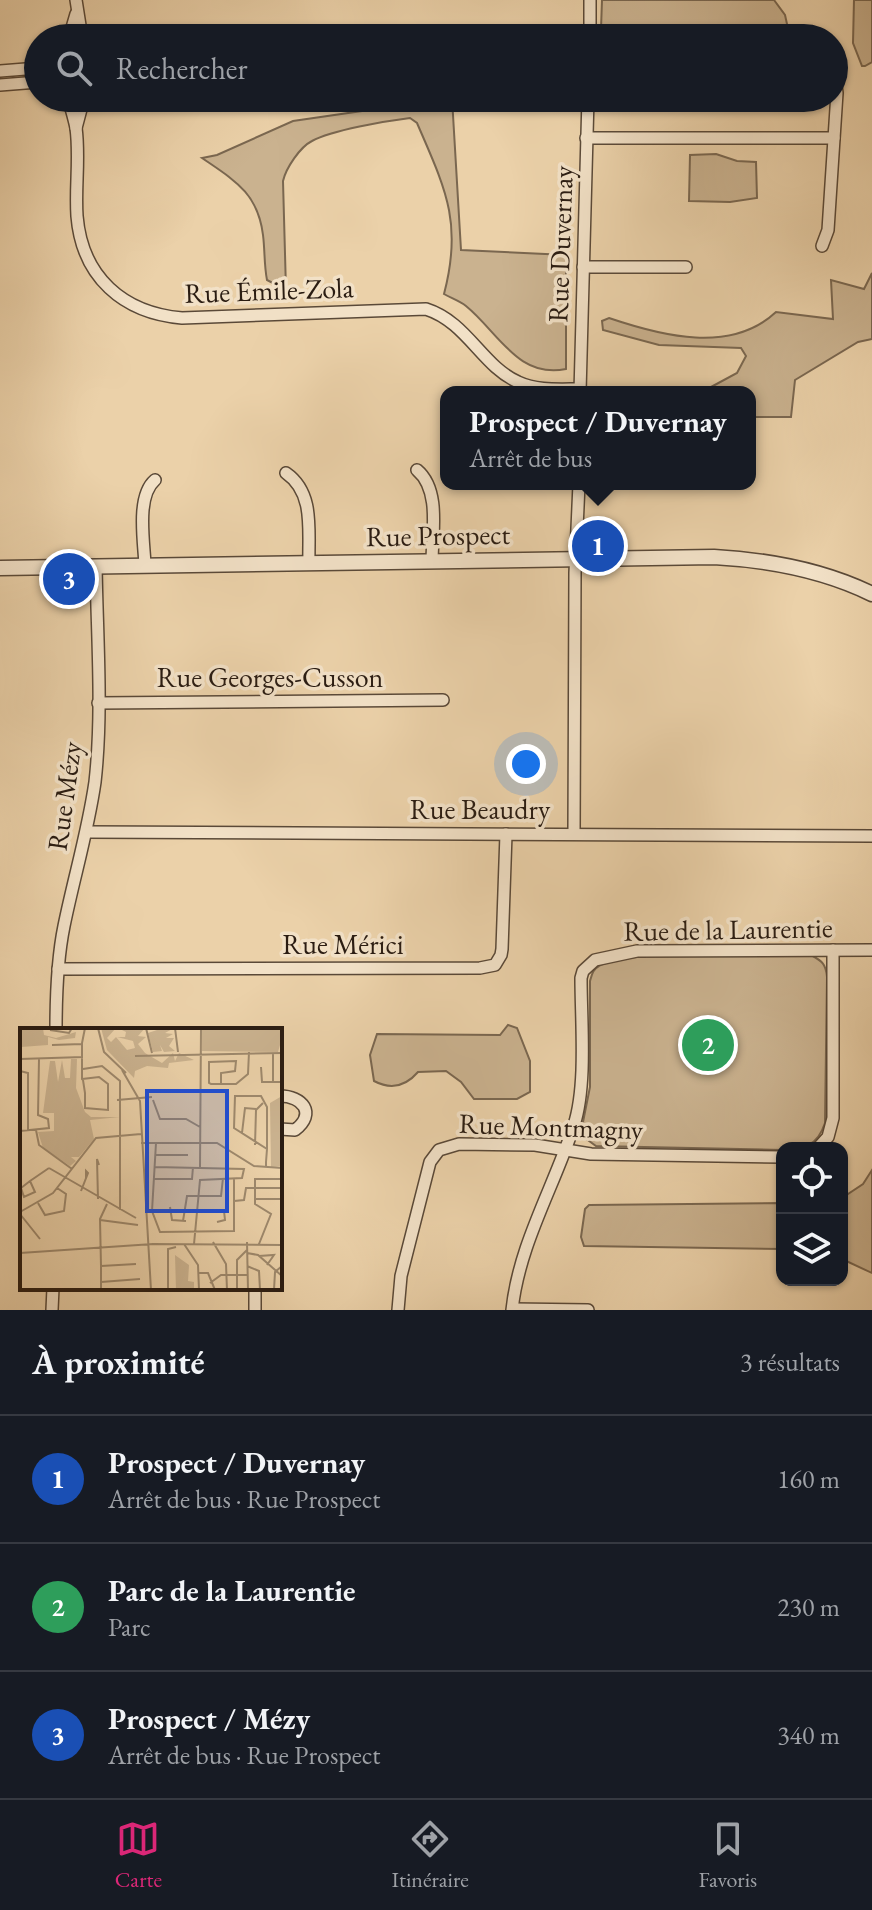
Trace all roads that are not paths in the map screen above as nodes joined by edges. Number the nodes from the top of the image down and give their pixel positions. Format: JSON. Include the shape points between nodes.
{"nodes":[{"id":1,"x":76,"y":0,"type":"edge"},
{"id":2,"x":590,"y":0,"type":"edge"},
{"id":3,"x":76,"y":13,"type":"junction"},
{"id":4,"x":73,"y":24,"type":"edge"},
{"id":5,"x":79,"y":24,"type":"edge"},
{"id":6,"x":590,"y":24,"type":"edge"},
{"id":7,"x":24,"y":69,"type":"edge"},
{"id":8,"x":0,"y":71,"type":"edge"},
{"id":9,"x":24,"y":83,"type":"edge"},
{"id":10,"x":0,"y":85,"type":"edge"},
{"id":11,"x":72,"y":112,"type":"edge"},
{"id":12,"x":80,"y":112,"type":"edge"},
{"id":13,"x":587,"y":112,"type":"edge"},
{"id":14,"x":836,"y":112,"type":"edge"},
{"id":15,"x":76,"y":128,"type":"junction"},
{"id":16,"x":586,"y":138,"type":"junction"},
{"id":17,"x":834,"y":138,"type":"junction"},
{"id":18,"x":822,"y":246,"type":"dead end"},
{"id":19,"x":583,"y":267,"type":"junction"},
{"id":20,"x":686,"y":267,"type":"dead end"},
{"id":21,"x":534,"y":386,"type":"edge"},
{"id":22,"x":580,"y":386,"type":"edge"},
{"id":23,"x":417,"y":470,"type":"dead end"},
{"id":24,"x":286,"y":473,"type":"dead end"},
{"id":25,"x":155,"y":480,"type":"dead end"},
{"id":26,"x":579,"y":490,"type":"edge"},
{"id":27,"x":577,"y":559,"type":"junction"},
{"id":28,"x":432,"y":562,"type":"junction"},
{"id":29,"x":309,"y":563,"type":"junction"},
{"id":30,"x":145,"y":565,"type":"junction"},
{"id":31,"x":96,"y":566,"type":"junction"},
{"id":32,"x":0,"y":568,"type":"edge"},
{"id":33,"x":872,"y":594,"type":"edge"},
{"id":34,"x":443,"y":700,"type":"dead end"},
{"id":35,"x":98,"y":703,"type":"junction"},
{"id":36,"x":87,"y":832,"type":"junction"},
{"id":37,"x":506,"y":834,"type":"junction"},
{"id":38,"x":574,"y":834,"type":"junction"},
{"id":39,"x":872,"y":836,"type":"edge"},
{"id":40,"x":833,"y":950,"type":"junction"},
{"id":41,"x":872,"y":950,"type":"edge"},
{"id":42,"x":58,"y":969,"type":"junction"},
{"id":43,"x":56,"y":1028,"type":"edge"},
{"id":44,"x":282,"y":1096,"type":"edge"},
{"id":45,"x":282,"y":1129,"type":"edge"},
{"id":46,"x":823,"y":1142,"type":"edge"},
{"id":47,"x":564,"y":1150,"type":"junction"},
{"id":48,"x":776,"y":1157,"type":"edge"},
{"id":49,"x":53,"y":1290,"type":"edge"},
{"id":50,"x":52,"y":1310,"type":"edge"},
{"id":51,"x":398,"y":1310,"type":"edge"},
{"id":52,"x":512,"y":1310,"type":"edge"},
{"id":53,"x":588,"y":1310,"type":"edge"}],
"edges":[{"from":1,"to":3,"type":"street"},
{"from":2,"to":6,"type":"street"},
{"from":3,"to":4,"type":"street"},
{"from":3,"to":5,"type":"street"},
{"from":7,"to":8,"type":"street"},
{"from":9,"to":10,"type":"street"},
{"from":11,"to":15,"type":"street","name":"Rue Émile-Zola"},
{"from":12,"to":15,"type":"street","name":"Rue Émile-Zola"},
{"from":13,"to":16,"type":"street","name":"Rue Duvernay"},
{"from":14,"to":17,"type":"street"},
{"from":15,"to":21,"type":"street","name":"Rue Émile-Zola","via":[[82,242],[101,279],[135,307],[182,318],[426,309],[453,323],[515,381]]},
{"from":16,"to":17,"type":"street"},
{"from":16,"to":19,"type":"street","name":"Rue Duvernay"},
{"from":17,"to":18,"type":"street","via":[[828,230]]},
{"from":19,"to":20,"type":"street"},
{"from":19,"to":22,"type":"street","name":"Rue Duvernay"},
{"from":23,"to":28,"type":"street","via":[[431,494]]},
{"from":24,"to":29,"type":"street","via":[[307,500]]},
{"from":25,"to":30,"type":"street","via":[[144,497]]},
{"from":26,"to":27,"type":"street"},
{"from":27,"to":28,"type":"street","name":"Rue Prospect"},
{"from":27,"to":33,"type":"street","name":"Rue Prospect","via":[[750,560],[807,570]]},
{"from":27,"to":38,"type":"street"},
{"from":28,"to":29,"type":"street","name":"Rue Prospect"},
{"from":29,"to":30,"type":"street","name":"Rue Prospect"},
{"from":30,"to":31,"type":"street","name":"Rue Prospect"},
{"from":31,"to":32,"type":"street","name":"Rue Prospect"},
{"from":31,"to":35,"type":"street","name":"Rue Mézy"},
{"from":34,"to":35,"type":"street","name":"Rue Georges-Cusson"},
{"from":35,"to":36,"type":"street","name":"Rue Mézy"},
{"from":36,"to":37,"type":"street","name":"Rue Beaudry"},
{"from":36,"to":42,"type":"street","name":"Rue Mézy"},
{"from":37,"to":38,"type":"street","name":"Rue Beaudry"},
{"from":37,"to":42,"type":"street","name":"Rue Mérici","via":[[502,949],[495,965]]},
{"from":38,"to":39,"type":"street","name":"Rue Beaudry"},
{"from":40,"to":41,"type":"street","name":"Rue de la Laurentie"},
{"from":40,"to":46,"type":"street","via":[[833,1118]]},
{"from":40,"to":47,"type":"street","name":"Rue de la Laurentie","via":[[650,950],[603,957],[588,965],[581,978],[578,1106]]},
{"from":42,"to":43,"type":"street","name":"Rue Mézy"},
{"from":44,"to":45,"type":"street","via":[[297,1099],[306,1113],[295,1130]]},
{"from":47,"to":48,"type":"street","name":"Rue Montmagny"},
{"from":47,"to":51,"type":"street","name":"Rue Montmagny","via":[[474,1144],[439,1150],[430,1162],[401,1276]]},
{"from":47,"to":52,"type":"street","via":[[522,1261]]},
{"from":49,"to":50,"type":"street"},
{"from":52,"to":53,"type":"street"}]}
